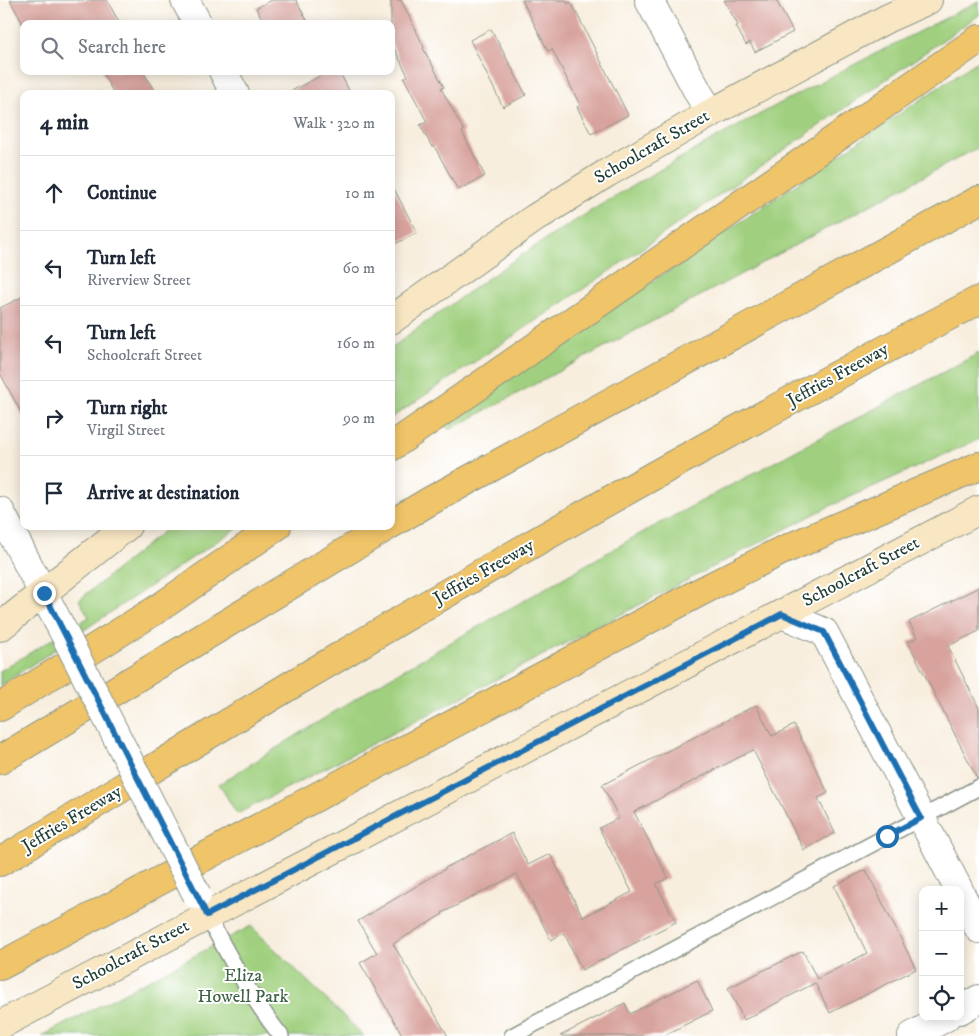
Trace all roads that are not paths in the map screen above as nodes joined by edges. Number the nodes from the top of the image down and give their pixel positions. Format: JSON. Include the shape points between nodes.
{"nodes":[{"id":1,"x":185,"y":0,"type":"edge"},
{"id":2,"x":649,"y":0,"type":"edge"},
{"id":3,"x":928,"y":0,"type":"edge"},
{"id":4,"x":196,"y":20,"type":"edge"},
{"id":5,"x":979,"y":40,"type":"edge"},
{"id":6,"x":225,"y":75,"type":"edge"},
{"id":7,"x":233,"y":90,"type":"edge"},
{"id":8,"x":711,"y":113,"type":"junction"},
{"id":9,"x":979,"y":200,"type":"edge"},
{"id":10,"x":979,"y":300,"type":"edge"},
{"id":11,"x":395,"y":317,"type":"edge"},
{"id":12,"x":395,"y":444,"type":"edge"},
{"id":13,"x":979,"y":466,"type":"edge"},
{"id":14,"x":979,"y":510,"type":"edge"},
{"id":15,"x":0,"y":511,"type":"edge"},
{"id":16,"x":395,"y":522,"type":"edge"},
{"id":17,"x":122,"y":530,"type":"edge"},
{"id":18,"x":270,"y":530,"type":"edge"},
{"id":19,"x":381,"y":530,"type":"edge"},
{"id":20,"x":44,"y":593,"type":"junction"},
{"id":21,"x":782,"y":614,"type":"junction"},
{"id":22,"x":0,"y":627,"type":"edge"},
{"id":23,"x":0,"y":707,"type":"edge"},
{"id":24,"x":0,"y":760,"type":"edge"},
{"id":25,"x":979,"y":787,"type":"edge"},
{"id":26,"x":921,"y":818,"type":"junction"},
{"id":27,"x":0,"y":862,"type":"edge"},
{"id":28,"x":956,"y":886,"type":"edge"},
{"id":29,"x":964,"y":900,"type":"edge"},
{"id":30,"x":202,"y":905,"type":"junction"},
{"id":31,"x":979,"y":928,"type":"edge"},
{"id":32,"x":0,"y":966,"type":"edge"},
{"id":33,"x":979,"y":999,"type":"edge"},
{"id":34,"x":964,"y":1008,"type":"edge"},
{"id":35,"x":939,"y":1021,"type":"edge"},
{"id":36,"x":0,"y":1025,"type":"edge"},
{"id":37,"x":281,"y":1036,"type":"edge"},
{"id":38,"x":512,"y":1036,"type":"edge"},
{"id":39,"x":912,"y":1036,"type":"edge"}],
"edges":[{"from":1,"to":4,"type":"street"},
{"from":2,"to":8,"type":"street"},
{"from":3,"to":8,"type":"main road","name":"Schoolcraft Street","via":[[888,18]]},
{"from":5,"to":12,"type":"highway"},
{"from":6,"to":7,"type":"street"},
{"from":8,"to":11,"type":"main road","name":"Schoolcraft Street","via":[[535,218]]},
{"from":9,"to":16,"type":"highway"},
{"from":10,"to":27,"type":"highway","name":"Jeffries Freeway","via":[[541,539],[330,662]]},
{"from":13,"to":32,"type":"highway","via":[[797,544],[700,592]]},
{"from":14,"to":21,"type":"main road","name":"Schoolcraft Street"},
{"from":15,"to":20,"type":"street"},
{"from":17,"to":20,"type":"main road"},
{"from":18,"to":23,"type":"highway","via":[[159,608]]},
{"from":19,"to":24,"type":"highway"},
{"from":20,"to":22,"type":"main road"},
{"from":20,"to":30,"type":"street","bridge":true},
{"from":21,"to":26,"type":"street","via":[[824,632]]},
{"from":21,"to":30,"type":"main road","name":"Schoolcraft Street"},
{"from":25,"to":26,"type":"lane"},
{"from":26,"to":28,"type":"street"},
{"from":26,"to":38,"type":"lane"},
{"from":29,"to":31,"type":"street"},
{"from":30,"to":36,"type":"main road","name":"Schoolcraft Street"},
{"from":30,"to":37,"type":"lane","via":[[261,1011]]},
{"from":33,"to":34,"type":"street"},
{"from":35,"to":39,"type":"street"}]}
